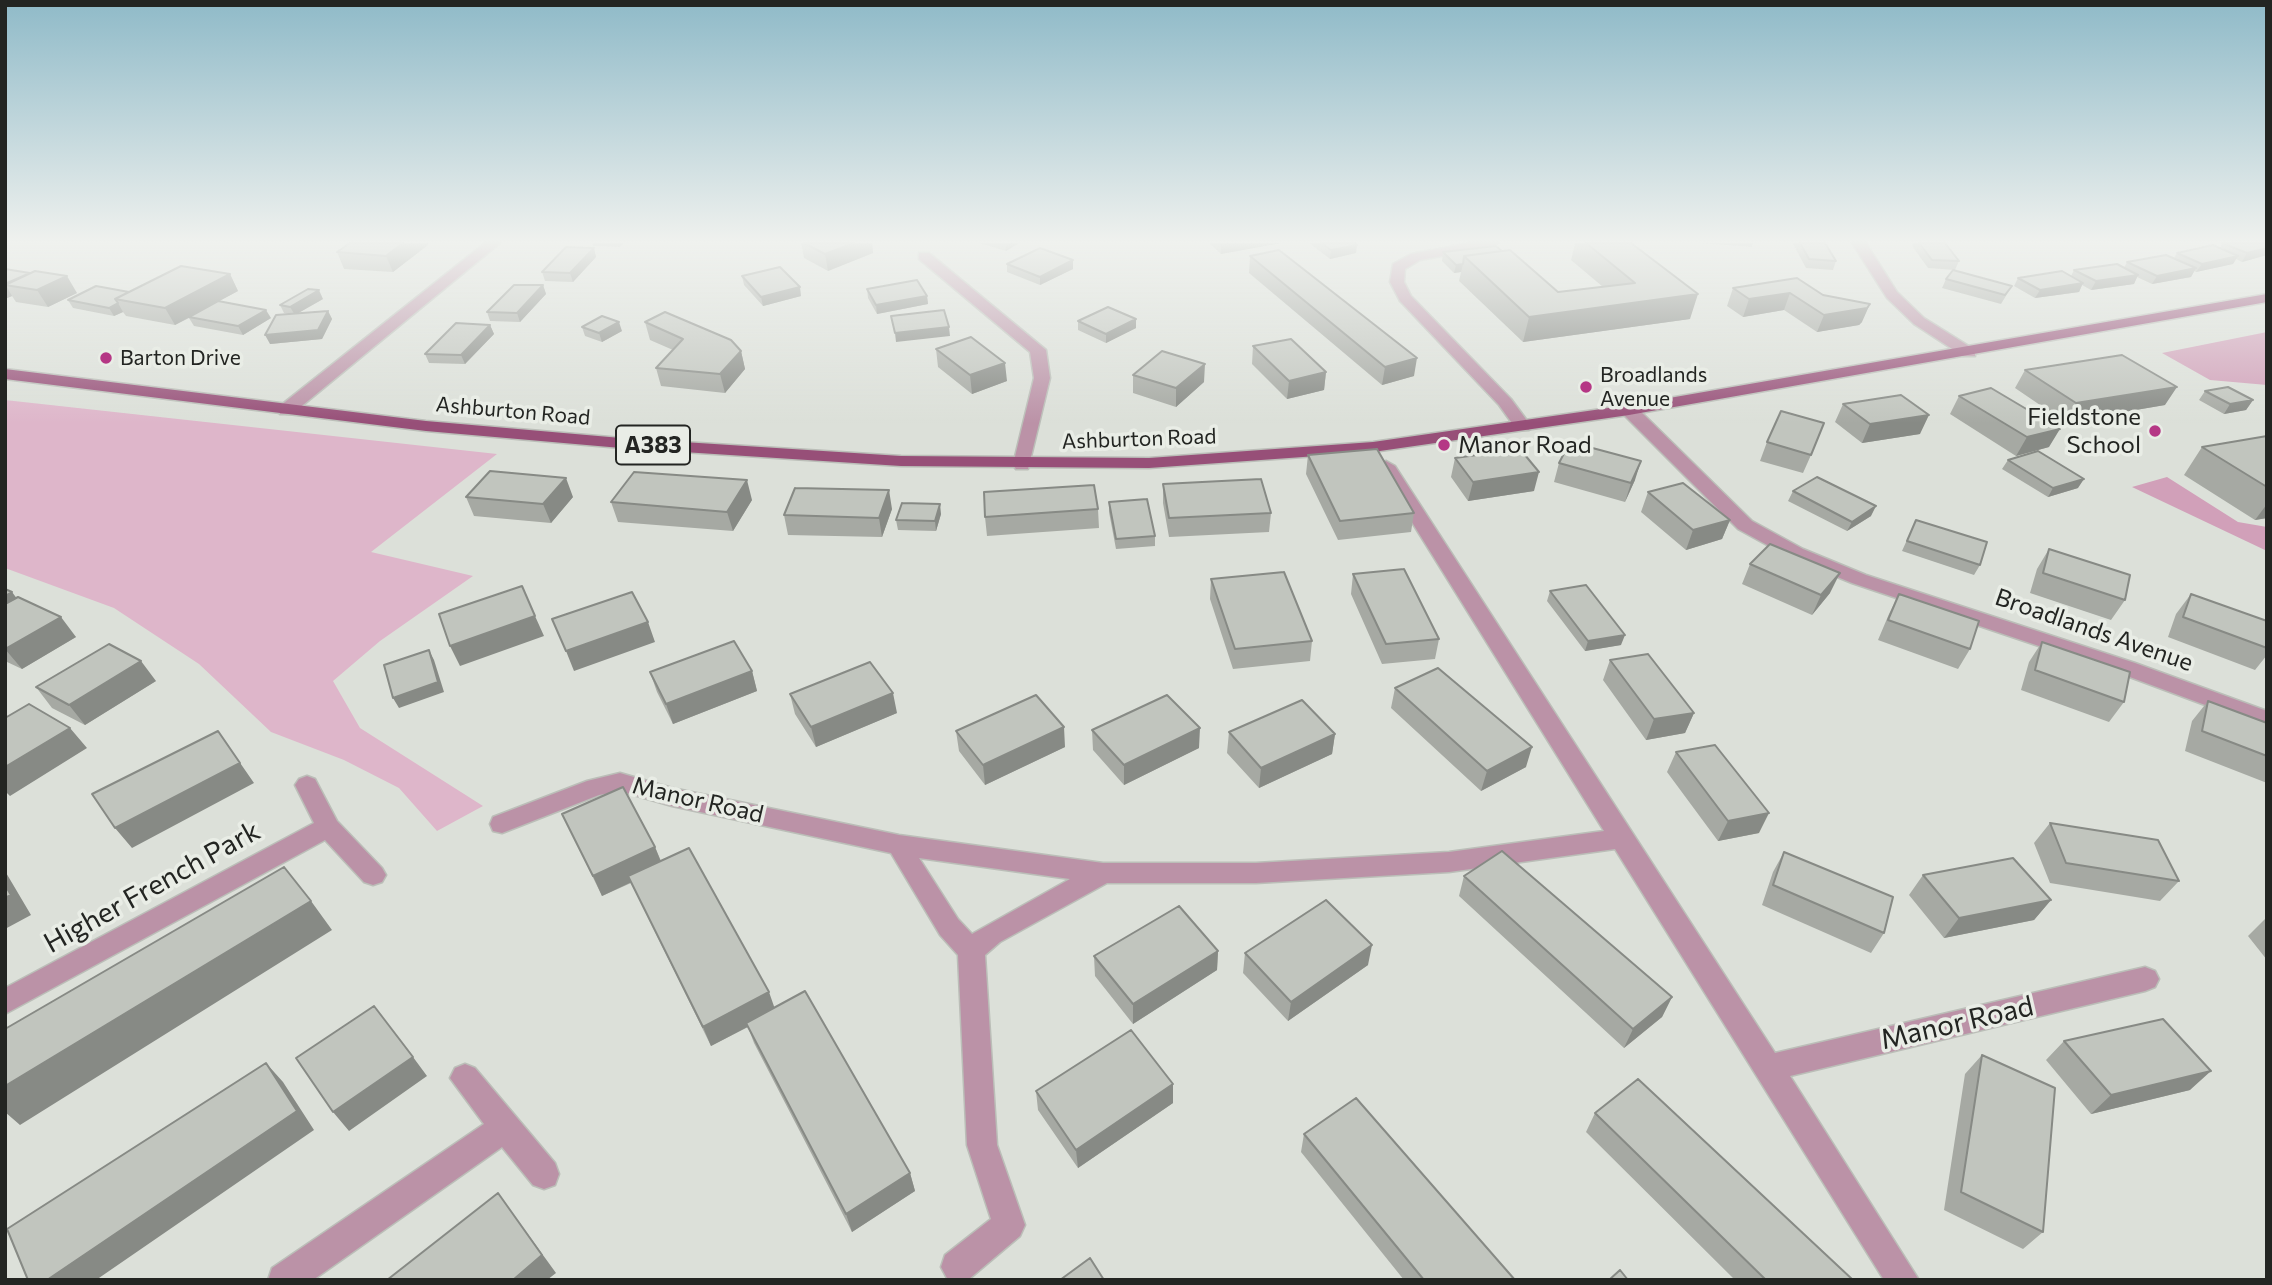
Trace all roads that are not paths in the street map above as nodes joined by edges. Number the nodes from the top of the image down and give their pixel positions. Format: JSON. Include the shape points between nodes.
{"nodes":[{"id":1,"x":419,"y":303,"type":"edge"},
{"id":2,"x":981,"y":303,"type":"edge"},
{"id":3,"x":1410,"y":303,"type":"edge"},
{"id":4,"x":1900,"y":303,"type":"edge"},
{"id":5,"x":2240,"y":303,"type":"edge"},
{"id":6,"x":1969,"y":353,"type":"junction"},
{"id":7,"x":5,"y":374,"type":"edge"},
{"id":8,"x":286,"y":410,"type":"junction"},
{"id":9,"x":1629,"y":410,"type":"junction"},
{"id":10,"x":1523,"y":426,"type":"junction"},
{"id":11,"x":1373,"y":447,"type":"junction"},
{"id":12,"x":1022,"y":465,"type":"junction"},
{"id":13,"x":2267,"y":720,"type":"edge"},
{"id":14,"x":307,"y":785,"type":"dead end"},
{"id":15,"x":502,"y":824,"type":"dead end"},
{"id":16,"x":328,"y":827,"type":"junction"},
{"id":17,"x":1622,"y":838,"type":"junction"},
{"id":18,"x":900,"y":845,"type":"junction"},
{"id":19,"x":1103,"y":873,"type":"junction"},
{"id":20,"x":373,"y":875,"type":"dead end"},
{"id":21,"x":971,"y":951,"type":"junction"},
{"id":22,"x":2145,"y":979,"type":"dead end"},
{"id":23,"x":5,"y":1002,"type":"edge"},
{"id":24,"x":1770,"y":1068,"type":"junction"},
{"id":25,"x":465,"y":1078,"type":"dead end"},
{"id":26,"x":505,"y":1126,"type":"junction"},
{"id":27,"x":544,"y":1174,"type":"dead end"},
{"id":28,"x":957,"y":1266,"type":"dead end"},
{"id":29,"x":284,"y":1280,"type":"edge"},
{"id":30,"x":1903,"y":1280,"type":"edge"}],
"edges":[{"from":1,"to":8,"type":"street"},
{"from":2,"to":12,"type":"street","via":[[1038,350],[1042,378]]},
{"from":3,"to":10,"type":"street"},
{"from":4,"to":6,"type":"street","via":[[1919,321]]},
{"from":5,"to":6,"type":"main road","name":"Ashburton Road","number":"A383"},
{"from":6,"to":9,"type":"main road","name":"Ashburton Road","number":"A383"},
{"from":7,"to":8,"type":"main road","name":"Ashburton Road","number":"A383"},
{"from":8,"to":12,"type":"main road","name":"Ashburton Road","number":"A383","via":[[621,443]]},
{"from":9,"to":10,"type":"main road","name":"Ashburton Road","number":"A383"},
{"from":9,"to":13,"type":"street","name":"Broadlands Avenue","via":[[1745,525],[1796,553]]},
{"from":10,"to":11,"type":"main road","name":"Ashburton Road","number":"A383"},
{"from":11,"to":12,"type":"main road","name":"Ashburton Road","number":"A383","via":[[1149,463]]},
{"from":11,"to":17,"type":"street"},
{"from":14,"to":16,"type":"street"},
{"from":15,"to":18,"type":"street","name":"Manor Road","via":[[595,787],[620,782]]},
{"from":16,"to":20,"type":"street"},
{"from":16,"to":23,"type":"street","name":"Higher French Park"},
{"from":17,"to":19,"type":"street","name":"Manor Road","via":[[1449,862],[1256,873]]},
{"from":17,"to":24,"type":"street"},
{"from":18,"to":19,"type":"street","name":"Manor Road"},
{"from":18,"to":21,"type":"street","via":[[948,927]]},
{"from":19,"to":21,"type":"street","name":"Manor Road","via":[[990,934]]},
{"from":21,"to":28,"type":"street","via":[[982,1145],[1009,1225]]},
{"from":22,"to":24,"type":"street","name":"Manor Road"},
{"from":24,"to":30,"type":"street"},
{"from":25,"to":26,"type":"street"},
{"from":26,"to":27,"type":"street"},
{"from":26,"to":29,"type":"street"}]}
